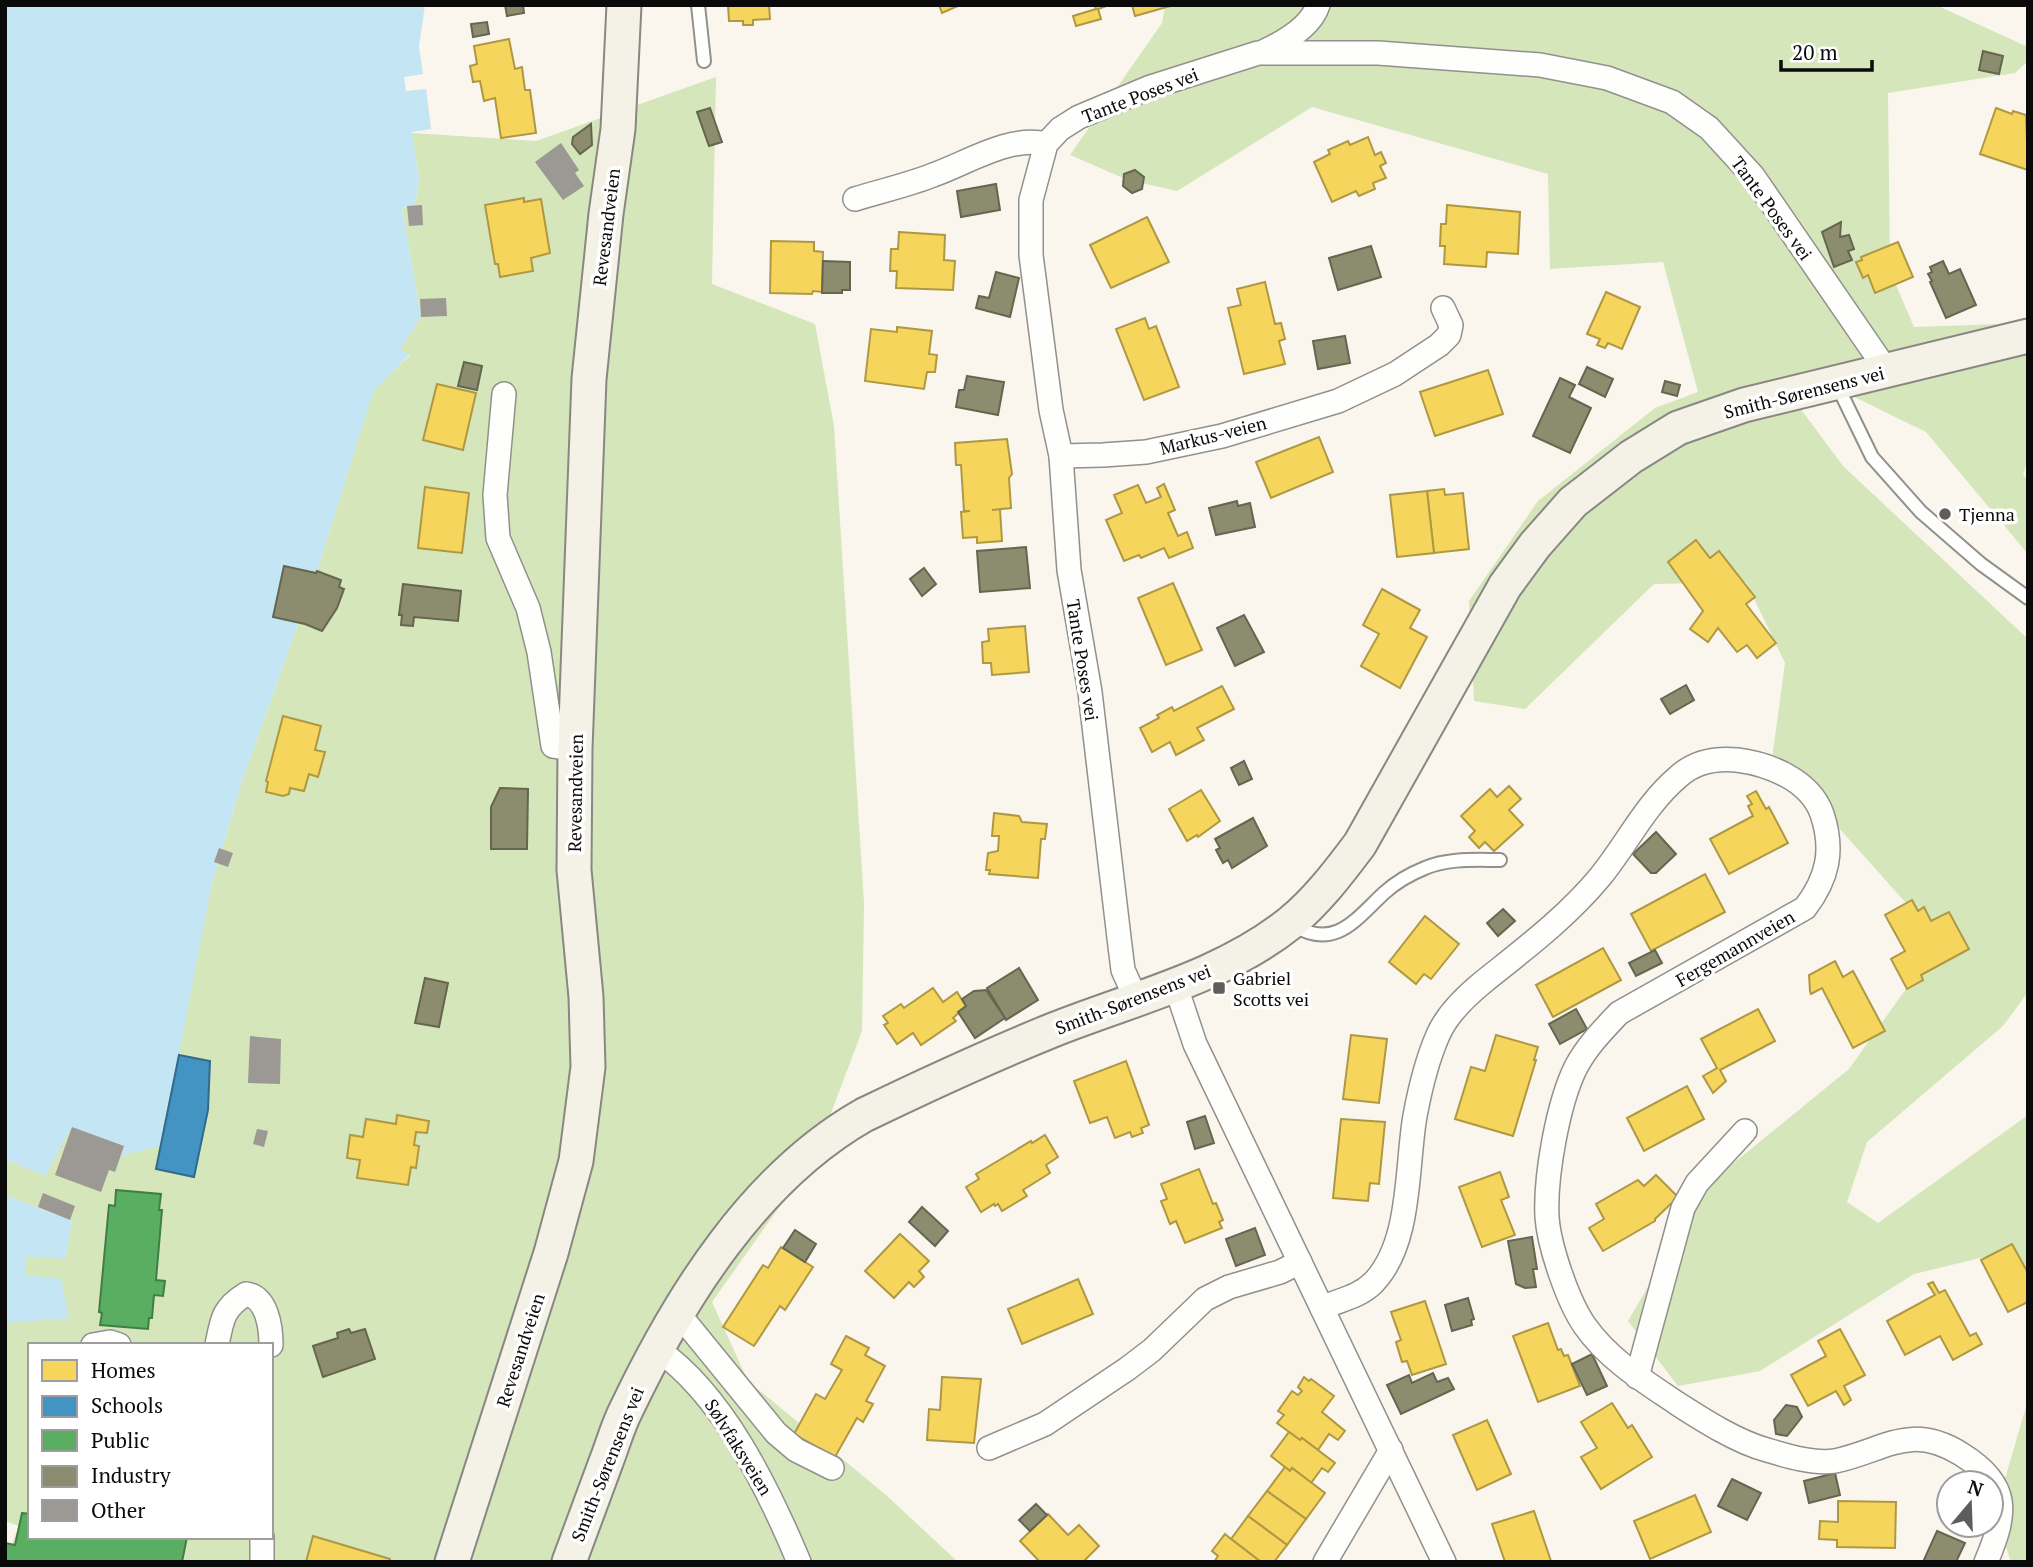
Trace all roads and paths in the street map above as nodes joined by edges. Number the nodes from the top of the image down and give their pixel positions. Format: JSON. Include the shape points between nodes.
{"nodes":[{"id":1,"x":624,"y":5,"type":"edge"},
{"id":2,"x":698,"y":5,"type":"edge"},
{"id":3,"x":1318,"y":5,"type":"edge"},
{"id":4,"x":1258,"y":53,"type":"junction"},
{"id":5,"x":704,"y":61,"type":"dead end"},
{"id":6,"x":1046,"y":144,"type":"junction"},
{"id":7,"x":855,"y":199,"type":"dead end"},
{"id":8,"x":1443,"y":308,"type":"dead end"},
{"id":9,"x":2028,"y":336,"type":"edge"},
{"id":10,"x":1887,"y":371,"type":"junction"},
{"id":11,"x":1835,"y":381,"type":"junction"},
{"id":12,"x":504,"y":394,"type":"dead end"},
{"id":13,"x":1061,"y":456,"type":"junction"},
{"id":14,"x":2028,"y":598,"type":"edge"},
{"id":15,"x":575,"y":749,"type":"junction"},
{"id":16,"x":1500,"y":860,"type":"dead end"},
{"id":17,"x":1289,"y":923,"type":"junction"},
{"id":18,"x":1176,"y":987,"type":"junction"},
{"id":19,"x":1137,"y":1001,"type":"junction"},
{"id":20,"x":1745,"y":1130,"type":"dead end"},
{"id":21,"x":1300,"y":1262,"type":"junction"},
{"id":22,"x":1321,"y":1308,"type":"junction"},
{"id":23,"x":678,"y":1313,"type":"junction"},
{"id":24,"x":218,"y":1343,"type":"edge"},
{"id":25,"x":271,"y":1343,"type":"edge"},
{"id":26,"x":657,"y":1349,"type":"junction"},
{"id":27,"x":1637,"y":1377,"type":"junction"},
{"id":28,"x":989,"y":1448,"type":"dead end"},
{"id":29,"x":1391,"y":1450,"type":"junction"},
{"id":30,"x":832,"y":1468,"type":"dead end"},
{"id":31,"x":262,"y":1539,"type":"edge"},
{"id":32,"x":262,"y":1562,"type":"edge"},
{"id":33,"x":452,"y":1562,"type":"edge"},
{"id":34,"x":569,"y":1562,"type":"edge"},
{"id":35,"x":799,"y":1562,"type":"edge"},
{"id":36,"x":1325,"y":1562,"type":"edge"},
{"id":37,"x":1444,"y":1562,"type":"edge"},
{"id":38,"x":1986,"y":1562,"type":"edge"}],
"edges":[{"from":1,"to":15,"type":"main road","name":"Revesandveien","via":[[618,129],[589,379]]},
{"from":2,"to":5,"type":"lane"},
{"from":3,"to":4,"type":"street","via":[[1293,36]]},
{"from":4,"to":6,"type":"street","name":"Tante Poses vei","via":[[1148,88],[1079,117]]},
{"from":4,"to":10,"type":"street","name":"Tante Poses vei","via":[[1378,53],[1540,65],[1607,78],[1672,102],[1709,128],[1753,176]]},
{"from":6,"to":7,"type":"street","via":[[1015,142],[931,176]]},
{"from":6,"to":13,"type":"street","name":"Tante Poses vei","via":[[1031,200],[1031,255]]},
{"from":8,"to":13,"type":"street","name":"Markus-veien","via":[[1451,325],[1449,335],[1438,345],[1395,374],[1338,401],[1222,436],[1146,452]]},
{"from":9,"to":10,"type":"main road","name":"Smith-Sørensens vei"},
{"from":10,"to":11,"type":"main road","name":"Smith-Sørensens vei"},
{"from":11,"to":14,"type":"lane","via":[[1872,457],[1921,512]]},
{"from":11,"to":17,"type":"main road","name":"Smith-Sørensens vei","via":[[1744,404],[1678,428],[1573,502],[1505,586],[1360,844],[1336,877]]},
{"from":12,"to":15,"type":"street","via":[[495,495],[498,538],[528,608],[553,746]]},
{"from":13,"to":19,"type":"street","name":"Tante Poses vei","via":[[1069,570],[1090,692],[1114,902],[1124,970]]},
{"from":15,"to":33,"type":"main road","name":"Revesandveien","via":[[574,870],[586,997],[587,1067],[576,1161]]},
{"from":16,"to":17,"type":"lane","via":[[1453,861],[1424,868],[1396,883],[1338,933],[1301,931]]},
{"from":17,"to":18,"type":"main road","name":"Smith-Sørensens vei","via":[[1245,953]]},
{"from":18,"to":19,"type":"main road","name":"Smith-Sørensens vei"},
{"from":18,"to":21,"type":"street","via":[[1195,1044]]},
{"from":19,"to":23,"type":"main road","name":"Smith-Sørensens vei","via":[[1053,1030],[841,1128],[757,1205]]},
{"from":20,"to":27,"type":"street","via":[[1697,1183],[1683,1208]]},
{"from":21,"to":22,"type":"street"},
{"from":21,"to":28,"type":"street","via":[[1205,1299],[1127,1369],[1045,1424]]},
{"from":22,"to":27,"type":"street","name":"Fergemannveien","via":[[1347,1300],[1373,1283],[1391,1256],[1400,1233],[1423,1077],[1439,1033],[1462,1000],[1559,920],[1600,877],[1642,816],[1678,776],[1702,762],[1756,763],[1810,792],[1821,813],[1827,870],[1816,893],[1805,908],[1619,1013],[1576,1067],[1561,1111],[1548,1180],[1547,1219],[1561,1277],[1584,1325],[1615,1361]]},
{"from":22,"to":29,"type":"street"},
{"from":23,"to":26,"type":"main road","name":"Smith-Sørensens vei"},
{"from":23,"to":30,"type":"street","via":[[776,1433],[796,1450]]},
{"from":24,"to":25,"type":"street","via":[[222,1319],[232,1303],[246,1294],[255,1295],[262,1304]]},
{"from":26,"to":34,"type":"main road","name":"Smith-Sørensens vei","via":[[625,1410]]},
{"from":26,"to":35,"type":"street","name":"Sølvfaksveien","via":[[697,1382],[750,1459]]},
{"from":27,"to":38,"type":"street","name":"Fergemannveien","via":[[1704,1421],[1764,1449],[1797,1457],[1833,1461],[1904,1438],[1928,1440],[1959,1453],[1996,1486],[1999,1531]]},
{"from":29,"to":36,"type":"street"},
{"from":29,"to":37,"type":"street"},
{"from":31,"to":32,"type":"street"}]}
